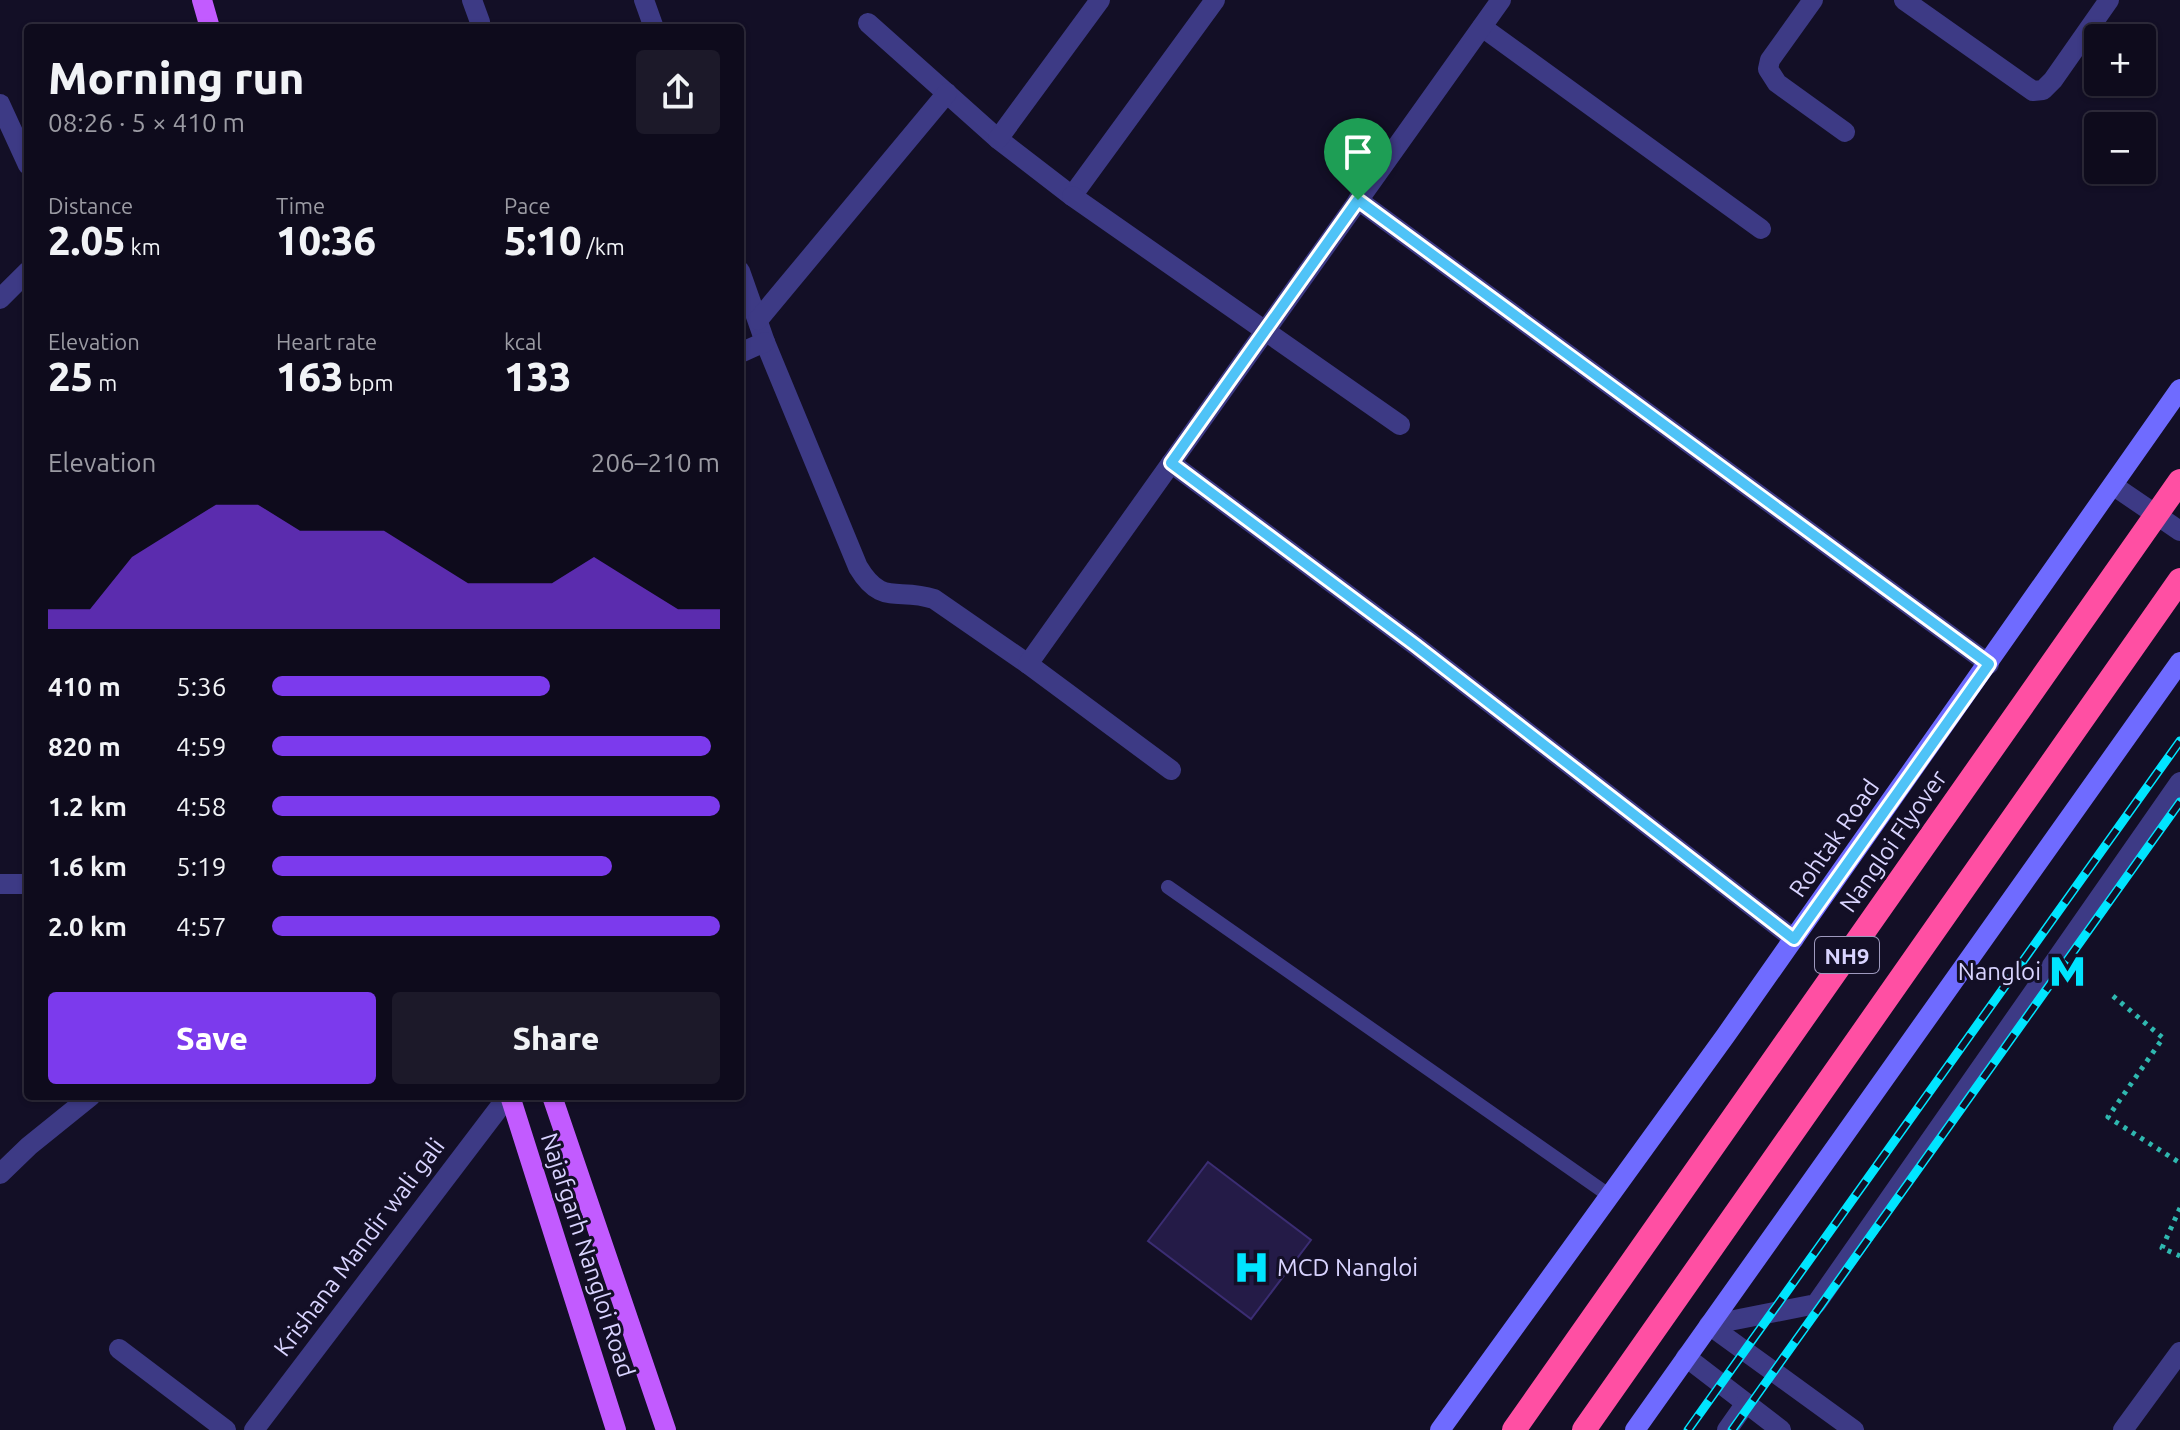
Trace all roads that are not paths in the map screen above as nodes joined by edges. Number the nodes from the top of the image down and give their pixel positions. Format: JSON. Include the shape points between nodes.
{"nodes":[{"id":1,"x":202,"y":0,"type":"edge"},
{"id":2,"x":472,"y":0,"type":"edge"},
{"id":3,"x":644,"y":0,"type":"edge"},
{"id":4,"x":1100,"y":0,"type":"edge"},
{"id":5,"x":1215,"y":0,"type":"edge"},
{"id":6,"x":1501,"y":0,"type":"edge"},
{"id":7,"x":1813,"y":0,"type":"edge"},
{"id":8,"x":1904,"y":0,"type":"edge"},
{"id":9,"x":2109,"y":0,"type":"edge"},
{"id":10,"x":480,"y":22,"type":"dead end"},
{"id":11,"x":868,"y":23,"type":"dead end"},
{"id":12,"x":209,"y":24,"type":"edge"},
{"id":13,"x":653,"y":24,"type":"edge"},
{"id":14,"x":1482,"y":27,"type":"junction"},
{"id":15,"x":947,"y":93,"type":"junction"},
{"id":16,"x":0,"y":104,"type":"edge"},
{"id":17,"x":1845,"y":132,"type":"dead end"},
{"id":18,"x":998,"y":139,"type":"junction"},
{"id":19,"x":24,"y":156,"type":"edge"},
{"id":20,"x":1072,"y":196,"type":"junction"},
{"id":21,"x":1358,"y":200,"type":"junction"},
{"id":22,"x":1761,"y":229,"type":"dead end"},
{"id":23,"x":24,"y":275,"type":"edge"},
{"id":24,"x":744,"y":282,"type":"edge"},
{"id":25,"x":0,"y":299,"type":"edge"},
{"id":26,"x":758,"y":320,"type":"junction"},
{"id":27,"x":1265,"y":332,"type":"junction"},
{"id":28,"x":765,"y":342,"type":"junction"},
{"id":29,"x":744,"y":351,"type":"edge"},
{"id":30,"x":2180,"y":389,"type":"edge"},
{"id":31,"x":1400,"y":425,"type":"dead end"},
{"id":32,"x":1171,"y":463,"type":"junction"},
{"id":33,"x":2180,"y":481,"type":"edge"},
{"id":34,"x":2114,"y":486,"type":"junction"},
{"id":35,"x":2180,"y":531,"type":"edge"},
{"id":36,"x":2180,"y":580,"type":"edge"},
{"id":37,"x":2180,"y":662,"type":"edge"},
{"id":38,"x":1028,"y":664,"type":"junction"},
{"id":39,"x":1989,"y":664,"type":"junction"},
{"id":40,"x":1171,"y":770,"type":"dead end"},
{"id":41,"x":2180,"y":782,"type":"edge"},
{"id":42,"x":0,"y":884,"type":"edge"},
{"id":43,"x":24,"y":884,"type":"edge"},
{"id":44,"x":1168,"y":887,"type":"dead end"},
{"id":45,"x":1794,"y":939,"type":"junction"},
{"id":46,"x":86,"y":1100,"type":"edge"},
{"id":47,"x":506,"y":1100,"type":"edge"},
{"id":48,"x":510,"y":1100,"type":"edge"},
{"id":49,"x":553,"y":1100,"type":"edge"},
{"id":50,"x":0,"y":1174,"type":"edge"},
{"id":51,"x":1610,"y":1196,"type":"junction"},
{"id":52,"x":1709,"y":1325,"type":"junction"},
{"id":53,"x":119,"y":1349,"type":"dead end"},
{"id":54,"x":2180,"y":1352,"type":"edge"},
{"id":55,"x":1686,"y":1357,"type":"junction"},
{"id":56,"x":1746,"y":1403,"type":"junction"},
{"id":57,"x":226,"y":1430,"type":"edge"},
{"id":58,"x":254,"y":1430,"type":"edge"},
{"id":59,"x":616,"y":1430,"type":"edge"},
{"id":60,"x":666,"y":1430,"type":"edge"},
{"id":61,"x":1440,"y":1430,"type":"edge"},
{"id":62,"x":1514,"y":1430,"type":"edge"},
{"id":63,"x":1584,"y":1430,"type":"edge"},
{"id":64,"x":1635,"y":1430,"type":"edge"},
{"id":65,"x":1727,"y":1430,"type":"edge"},
{"id":66,"x":1781,"y":1430,"type":"edge"},
{"id":67,"x":1854,"y":1430,"type":"edge"},
{"id":68,"x":2123,"y":1430,"type":"edge"}],
"edges":[{"from":1,"to":12,"type":"main road"},
{"from":2,"to":10,"type":"street"},
{"from":3,"to":13,"type":"street"},
{"from":4,"to":18,"type":"street"},
{"from":5,"to":20,"type":"street"},
{"from":6,"to":14,"type":"street"},
{"from":7,"to":17,"type":"street","via":[[1768,69],[1777,83]]},
{"from":8,"to":9,"type":"street","via":[[2033,91],[2053,80]]},
{"from":11,"to":15,"type":"street"},
{"from":14,"to":21,"type":"street"},
{"from":14,"to":22,"type":"street"},
{"from":15,"to":18,"type":"street"},
{"from":15,"to":26,"type":"street"},
{"from":16,"to":19,"type":"street"},
{"from":18,"to":20,"type":"street"},
{"from":20,"to":27,"type":"street"},
{"from":21,"to":27,"type":"street"},
{"from":21,"to":39,"type":"street"},
{"from":23,"to":25,"type":"street"},
{"from":24,"to":26,"type":"street"},
{"from":26,"to":28,"type":"street"},
{"from":27,"to":31,"type":"street"},
{"from":27,"to":32,"type":"street"},
{"from":28,"to":29,"type":"street"},
{"from":28,"to":38,"type":"street","via":[[868,583],[888,594],[916,593],[934,599]]},
{"from":30,"to":34,"type":"street","name":"Rohtak Road"},
{"from":32,"to":38,"type":"street"},
{"from":32,"to":45,"type":"street"},
{"from":33,"to":62,"type":"highway","name":"Nangloi Flyover","number":"NH9","bridge":true},
{"from":34,"to":35,"type":"street"},
{"from":34,"to":39,"type":"street","name":"Rohtak Road"},
{"from":36,"to":63,"type":"highway","number":"NH9"},
{"from":37,"to":52,"type":"street"},
{"from":38,"to":40,"type":"street"},
{"from":39,"to":45,"type":"street","name":"Rohtak Road"},
{"from":41,"to":52,"type":"street","via":[[1816,1304]]},
{"from":42,"to":43,"type":"street"},
{"from":44,"to":51,"type":"lane"},
{"from":45,"to":51,"type":"street","name":"Rohtak Road"},
{"from":46,"to":50,"type":"street"},
{"from":47,"to":58,"type":"street","name":"Krishana Mandir wali gali"},
{"from":48,"to":59,"type":"main road","name":"Najafgarh Nangloi Road"},
{"from":49,"to":60,"type":"main road"},
{"from":51,"to":61,"type":"street","name":"Rohtak Road"},
{"from":52,"to":55,"type":"street"},
{"from":52,"to":67,"type":"street"},
{"from":53,"to":57,"type":"street"},
{"from":54,"to":68,"type":"street"},
{"from":55,"to":56,"type":"street"},
{"from":55,"to":64,"type":"street"},
{"from":56,"to":65,"type":"street"},
{"from":56,"to":66,"type":"street"}]}
